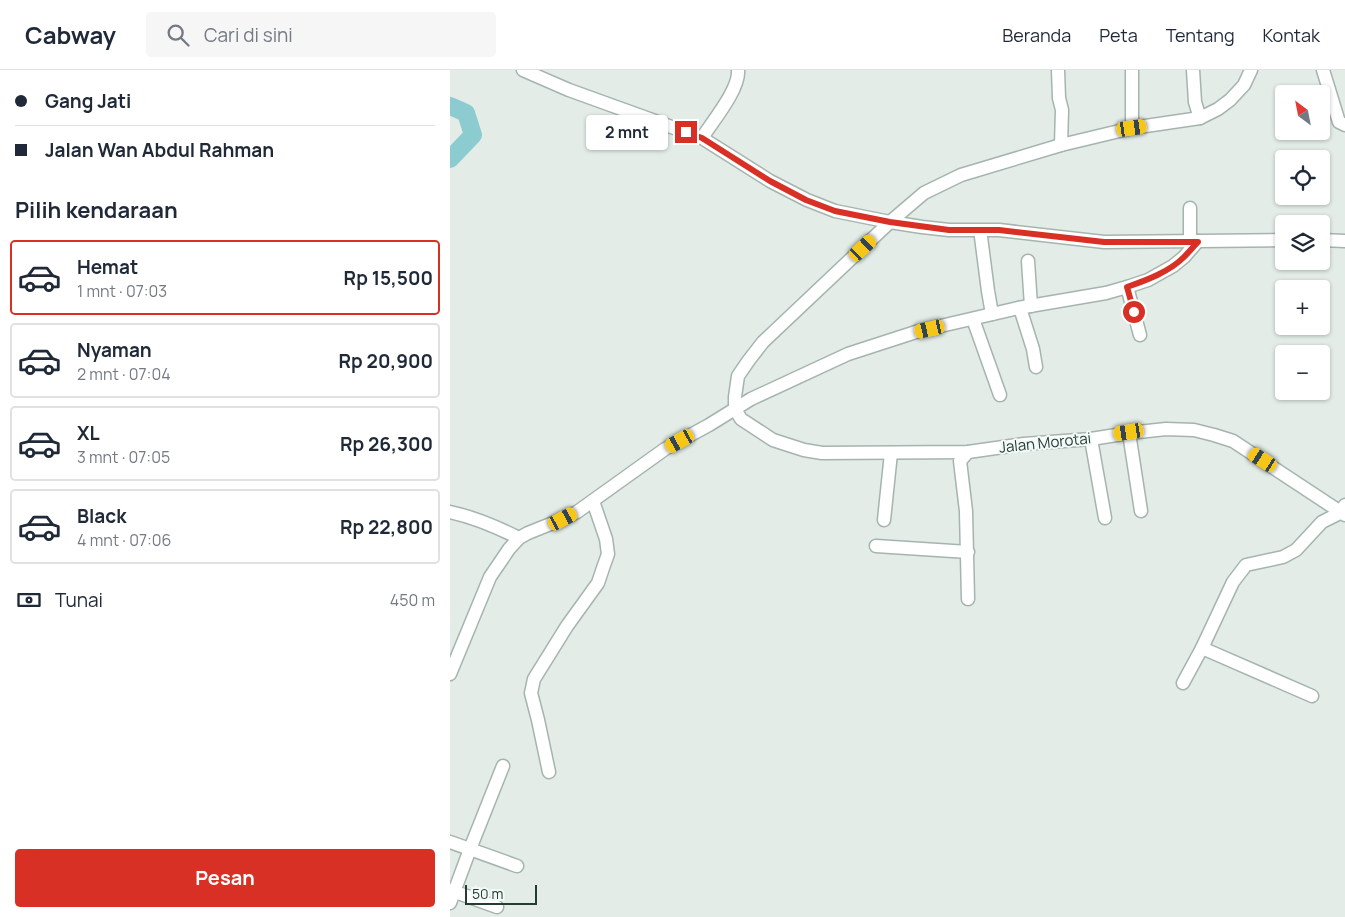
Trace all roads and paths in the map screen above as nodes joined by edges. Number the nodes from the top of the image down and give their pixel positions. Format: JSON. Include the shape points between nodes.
{"nodes":[{"id":1,"x":523,"y":70,"type":"edge"},
{"id":2,"x":738,"y":70,"type":"edge"},
{"id":3,"x":1058,"y":70,"type":"edge"},
{"id":4,"x":1132,"y":70,"type":"edge"},
{"id":5,"x":1194,"y":70,"type":"edge"},
{"id":6,"x":1251,"y":70,"type":"edge"},
{"id":7,"x":1323,"y":70,"type":"edge"},
{"id":8,"x":1200,"y":118,"type":"junction"},
{"id":9,"x":1345,"y":125,"type":"edge"},
{"id":10,"x":1132,"y":128,"type":"junction"},
{"id":11,"x":702,"y":138,"type":"junction"},
{"id":12,"x":1061,"y":146,"type":"junction"},
{"id":13,"x":1190,"y":208,"type":"dead end"},
{"id":14,"x":890,"y":222,"type":"junction"},
{"id":15,"x":981,"y":237,"type":"dead end"},
{"id":16,"x":1275,"y":240,"type":"edge"},
{"id":17,"x":1330,"y":241,"type":"edge"},
{"id":18,"x":1194,"y":242,"type":"junction"},
{"id":19,"x":1345,"y":242,"type":"edge"},
{"id":20,"x":1028,"y":261,"type":"dead end"},
{"id":21,"x":1127,"y":287,"type":"junction"},
{"id":22,"x":1026,"y":307,"type":"junction"},
{"id":23,"x":992,"y":314,"type":"junction"},
{"id":24,"x":973,"y":319,"type":"junction"},
{"id":25,"x":1140,"y":335,"type":"dead end"},
{"id":26,"x":1036,"y":367,"type":"dead end"},
{"id":27,"x":1000,"y":395,"type":"dead end"},
{"id":28,"x":735,"y":409,"type":"junction"},
{"id":29,"x":1129,"y":432,"type":"junction"},
{"id":30,"x":1091,"y":439,"type":"junction"},
{"id":31,"x":968,"y":452,"type":"junction"},
{"id":32,"x":891,"y":453,"type":"junction"},
{"id":33,"x":593,"y":501,"type":"junction"},
{"id":34,"x":1141,"y":511,"type":"dead end"},
{"id":35,"x":1343,"y":511,"type":"edge"},
{"id":36,"x":450,"y":512,"type":"edge"},
{"id":37,"x":1105,"y":518,"type":"dead end"},
{"id":38,"x":884,"y":520,"type":"dead end"},
{"id":39,"x":519,"y":538,"type":"junction"},
{"id":40,"x":876,"y":546,"type":"dead end"},
{"id":41,"x":968,"y":552,"type":"junction"},
{"id":42,"x":968,"y":598,"type":"dead end"},
{"id":43,"x":1202,"y":648,"type":"junction"},
{"id":44,"x":450,"y":674,"type":"edge"},
{"id":45,"x":1183,"y":683,"type":"dead end"},
{"id":46,"x":1312,"y":696,"type":"dead end"},
{"id":47,"x":503,"y":766,"type":"dead end"},
{"id":48,"x":549,"y":772,"type":"dead end"},
{"id":49,"x":450,"y":842,"type":"edge"},
{"id":50,"x":470,"y":849,"type":"junction"},
{"id":51,"x":516,"y":866,"type":"dead end"},
{"id":52,"x":451,"y":895,"type":"edge"},
{"id":53,"x":497,"y":907,"type":"dead end"}],
"edges":[{"from":1,"to":11,"type":"street"},
{"from":2,"to":11,"type":"street","via":[[734,90]]},
{"from":3,"to":12,"type":"street"},
{"from":4,"to":10,"type":"street"},
{"from":5,"to":8,"type":"street","via":[[1195,102]]},
{"from":6,"to":8,"type":"street","via":[[1244,85],[1230,100]]},
{"from":7,"to":9,"type":"street","via":[[1340,122]]},
{"from":8,"to":10,"type":"street"},
{"from":10,"to":12,"type":"street"},
{"from":11,"to":14,"type":"street","via":[[806,200],[835,211]]},
{"from":12,"to":14,"type":"street","via":[[961,175],[924,193]]},
{"from":13,"to":18,"type":"street"},
{"from":14,"to":18,"type":"street","via":[[1104,242]]},
{"from":14,"to":28,"type":"street","via":[[763,342],[738,376]]},
{"from":15,"to":23,"type":"street"},
{"from":16,"to":18,"type":"street"},
{"from":17,"to":19,"type":"street"},
{"from":18,"to":21,"type":"street","via":[[1173,266]]},
{"from":20,"to":22,"type":"street"},
{"from":21,"to":22,"type":"street","via":[[1106,294]]},
{"from":21,"to":25,"type":"street"},
{"from":22,"to":23,"type":"street"},
{"from":22,"to":26,"type":"street"},
{"from":23,"to":24,"type":"street"},
{"from":24,"to":27,"type":"street"},
{"from":24,"to":28,"type":"street","via":[[919,331],[848,354]]},
{"from":28,"to":32,"type":"street","name":"Jalan Morotai","via":[[741,420],[773,440],[804,450]]},
{"from":28,"to":33,"type":"street","via":[[665,449]]},
{"from":29,"to":30,"type":"street","name":"Jalan Morotai"},
{"from":29,"to":34,"type":"street"},
{"from":29,"to":35,"type":"street","name":"Jalan Morotai","via":[[1194,430],[1233,441]]},
{"from":30,"to":31,"type":"street","name":"Jalan Morotai"},
{"from":30,"to":37,"type":"street"},
{"from":31,"to":32,"type":"street","name":"Jalan Morotai"},
{"from":31,"to":41,"type":"street","via":[[960,461]]},
{"from":32,"to":38,"type":"street"},
{"from":33,"to":39,"type":"street","via":[[563,519]]},
{"from":33,"to":48,"type":"street","via":[[606,539],[608,554],[604,568],[598,583],[534,679],[531,693]]},
{"from":35,"to":43,"type":"street","via":[[1322,522],[1296,550],[1283,557],[1246,565],[1233,582]]},
{"from":36,"to":39,"type":"street"},
{"from":39,"to":44,"type":"street","via":[[490,577]]},
{"from":40,"to":41,"type":"street"},
{"from":41,"to":42,"type":"street"},
{"from":43,"to":45,"type":"street"},
{"from":43,"to":46,"type":"street"},
{"from":47,"to":50,"type":"street"},
{"from":49,"to":50,"type":"street"},
{"from":50,"to":51,"type":"street"},
{"from":50,"to":52,"type":"street"},
{"from":52,"to":53,"type":"street"}]}
